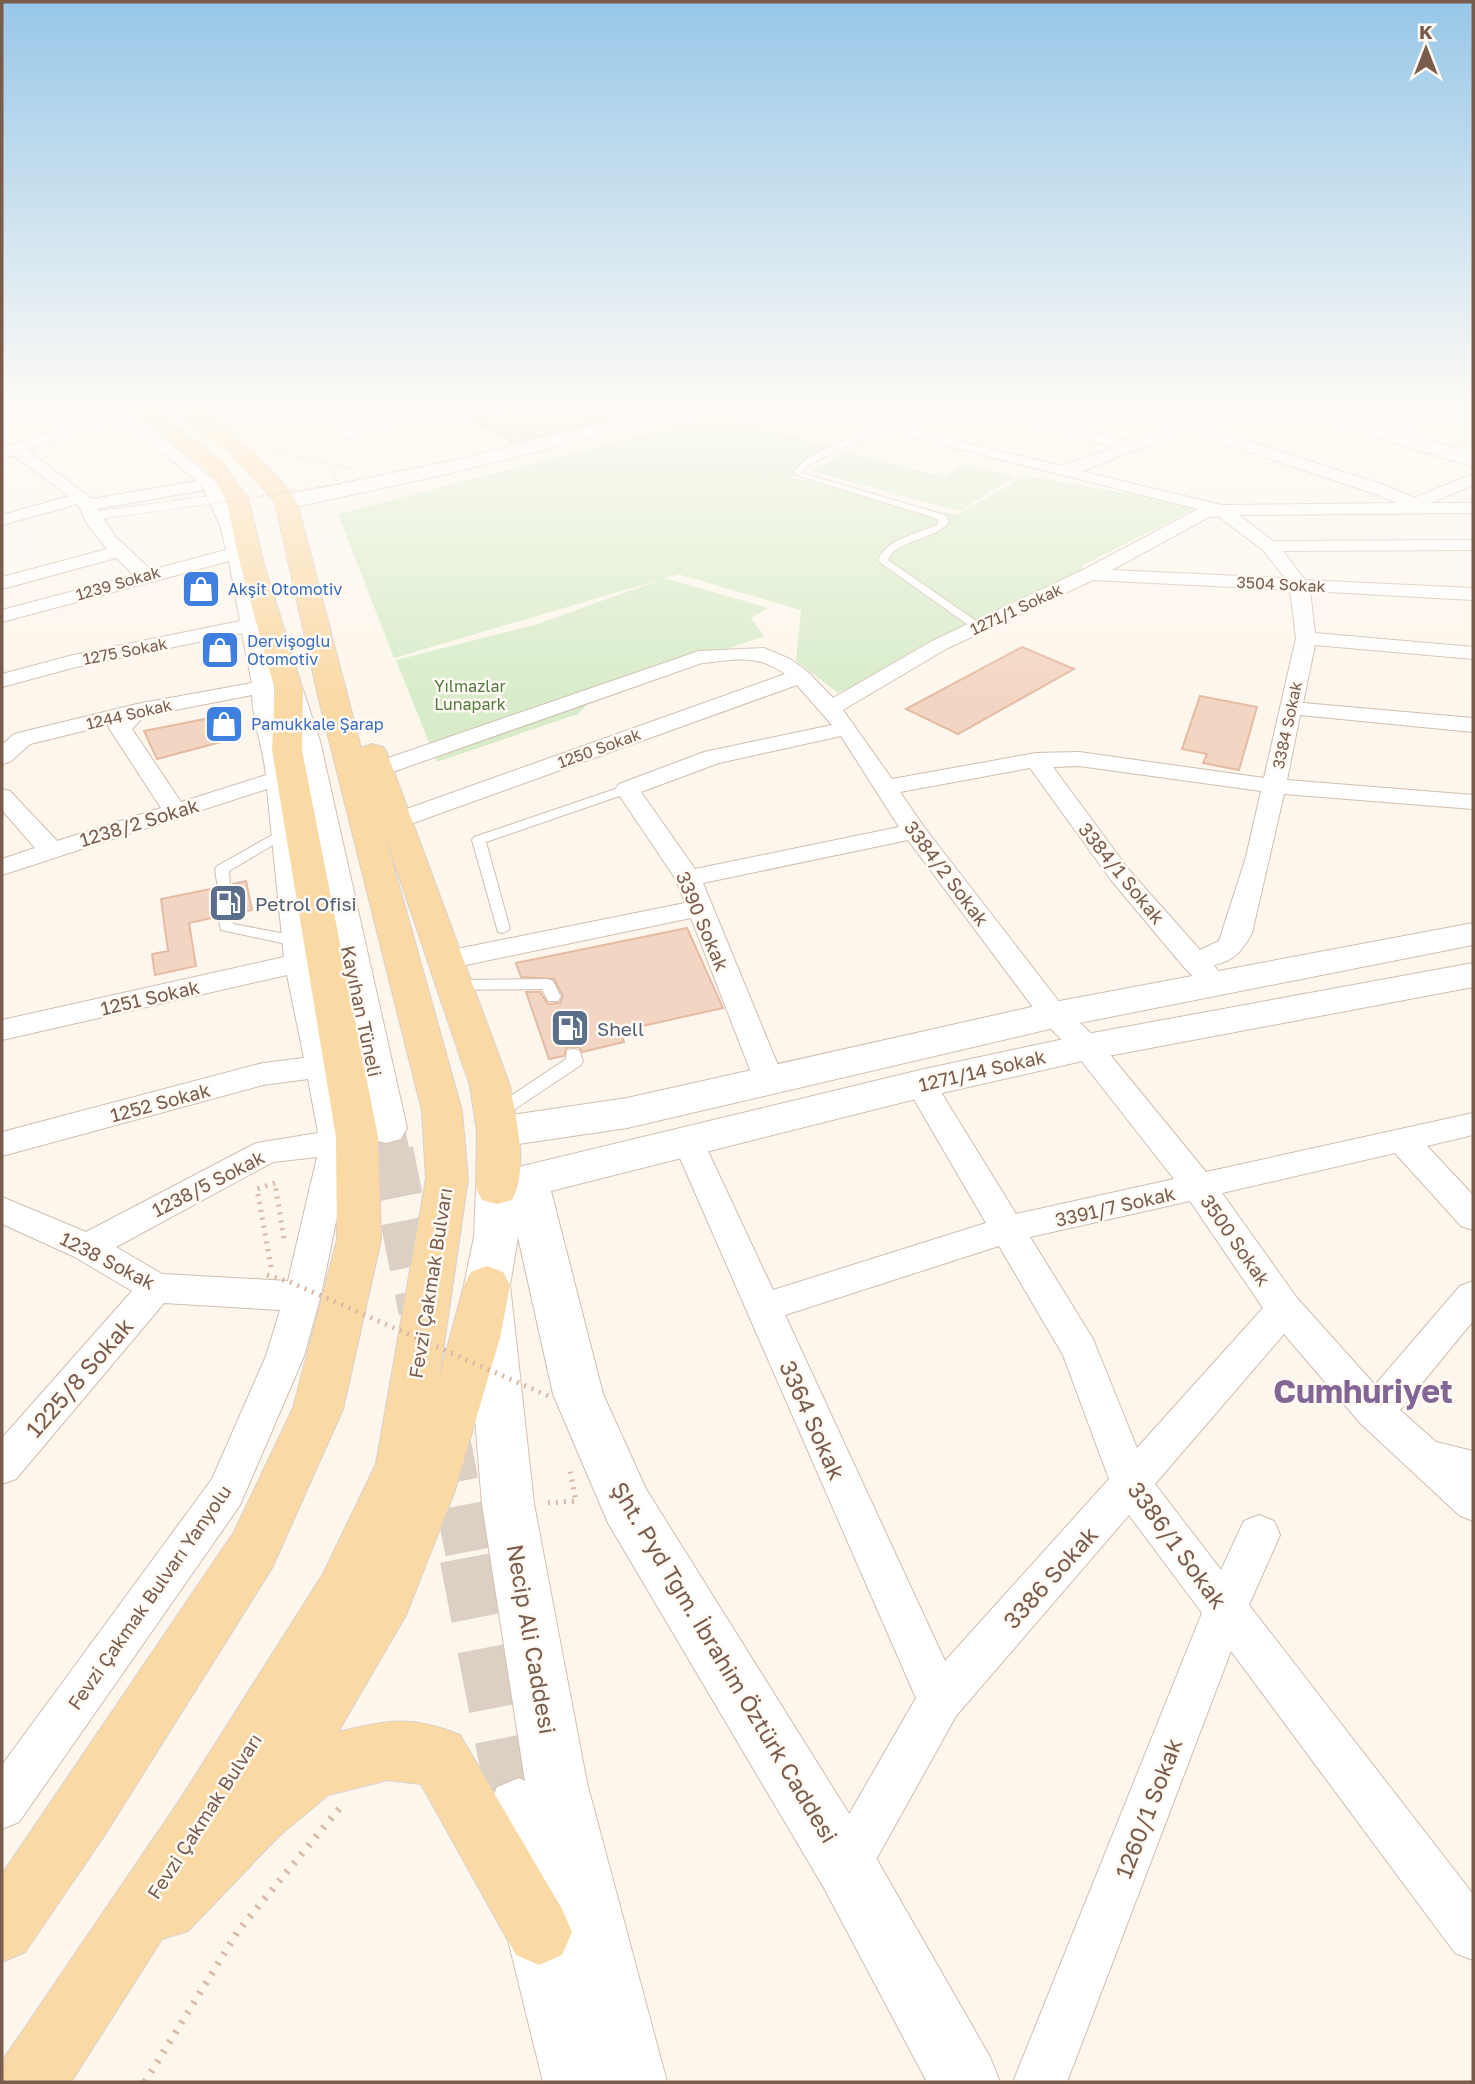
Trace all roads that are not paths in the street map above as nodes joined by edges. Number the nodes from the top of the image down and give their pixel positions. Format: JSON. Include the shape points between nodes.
{"nodes":[{"id":1,"x":93,"y":505,"type":"edge"},
{"id":2,"x":216,"y":505,"type":"edge"},
{"id":3,"x":239,"y":505,"type":"edge"},
{"id":4,"x":284,"y":505,"type":"edge"},
{"id":5,"x":286,"y":505,"type":"edge"},
{"id":6,"x":902,"y":505,"type":"edge"},
{"id":7,"x":1189,"y":505,"type":"edge"},
{"id":8,"x":1216,"y":505,"type":"edge"},
{"id":9,"x":87,"y":506,"type":"junction"},
{"id":10,"x":1415,"y":506,"type":"joint"},
{"id":11,"x":1473,"y":508,"type":"edge"},
{"id":12,"x":1213,"y":512,"type":"junction"},
{"id":13,"x":2,"y":520,"type":"edge"},
{"id":14,"x":1473,"y":545,"type":"edge"},
{"id":15,"x":1269,"y":546,"type":"junction"},
{"id":16,"x":1406,"y":547,"type":"junction"},
{"id":17,"x":119,"y":551,"type":"junction"},
{"id":18,"x":236,"y":553,"type":"junction"},
{"id":19,"x":1090,"y":574,"type":"junction"},
{"id":20,"x":146,"y":575,"type":"junction"},
{"id":21,"x":2,"y":583,"type":"edge"},
{"id":22,"x":1298,"y":584,"type":"junction"},
{"id":23,"x":1466,"y":594,"type":"edge"},
{"id":24,"x":2,"y":616,"type":"edge"},
{"id":25,"x":251,"y":625,"type":"junction"},
{"id":26,"x":978,"y":627,"type":"junction"},
{"id":27,"x":1306,"y":638,"type":"junction"},
{"id":28,"x":1473,"y":653,"type":"edge"},
{"id":29,"x":801,"y":676,"type":"junction"},
{"id":30,"x":2,"y":681,"type":"edge"},
{"id":31,"x":276,"y":688,"type":"junction"},
{"id":32,"x":1291,"y":708,"type":"junction"},
{"id":33,"x":137,"y":711,"type":"junction"},
{"id":34,"x":839,"y":719,"type":"junction"},
{"id":35,"x":2,"y":724,"type":"edge"},
{"id":36,"x":1473,"y":725,"type":"edge"},
{"id":37,"x":22,"y":739,"type":"junction"},
{"id":38,"x":2,"y":757,"type":"edge"},
{"id":39,"x":1036,"y":760,"type":"junction"},
{"id":40,"x":376,"y":770,"type":"junction"},
{"id":41,"x":276,"y":779,"type":"junction"},
{"id":42,"x":1274,"y":786,"type":"junction"},
{"id":43,"x":886,"y":787,"type":"junction"},
{"id":44,"x":627,"y":789,"type":"junction"},
{"id":45,"x":2,"y":796,"type":"edge"},
{"id":46,"x":1473,"y":802,"type":"edge"},
{"id":47,"x":176,"y":812,"type":"junction"},
{"id":48,"x":396,"y":821,"type":"junction"},
{"id":49,"x":914,"y":831,"type":"junction"},
{"id":50,"x":283,"y":833,"type":"junction"},
{"id":51,"x":50,"y":849,"type":"junction"},
{"id":52,"x":2,"y":867,"type":"edge"},
{"id":53,"x":688,"y":878,"type":"junction"},
{"id":54,"x":223,"y":886,"type":"dead end"},
{"id":55,"x":699,"y":908,"type":"junction"},
{"id":56,"x":225,"y":915,"type":"dead end"},
{"id":57,"x":503,"y":929,"type":"dead end"},
{"id":58,"x":1473,"y":934,"type":"edge"},
{"id":59,"x":297,"y":952,"type":"junction"},
{"id":60,"x":1203,"y":971,"type":"junction"},
{"id":61,"x":451,"y":973,"type":"junction"},
{"id":62,"x":1473,"y":975,"type":"edge"},
{"id":63,"x":553,"y":997,"type":"dead end"},
{"id":64,"x":1054,"y":1015,"type":"junction"},
{"id":65,"x":2,"y":1030,"type":"edge"},
{"id":66,"x":1087,"y":1047,"type":"junction"},
{"id":67,"x":573,"y":1054,"type":"dead end"},
{"id":68,"x":319,"y":1067,"type":"junction"},
{"id":69,"x":769,"y":1080,"type":"junction"},
{"id":70,"x":920,"y":1084,"type":"junction"},
{"id":71,"x":497,"y":1123,"type":"junction"},
{"id":72,"x":1473,"y":1124,"type":"edge"},
{"id":73,"x":387,"y":1128,"type":"tunnel mouth"},
{"id":74,"x":688,"y":1140,"type":"junction"},
{"id":75,"x":1402,"y":1140,"type":"junction"},
{"id":76,"x":336,"y":1143,"type":"junction"},
{"id":77,"x":2,"y":1144,"type":"edge"},
{"id":78,"x":512,"y":1185,"type":"junction"},
{"id":79,"x":1199,"y":1187,"type":"junction"},
{"id":80,"x":4,"y":1215,"type":"edge"},
{"id":81,"x":1473,"y":1217,"type":"edge"},
{"id":82,"x":1009,"y":1229,"type":"junction"},
{"id":83,"x":87,"y":1247,"type":"junction"},
{"id":84,"x":285,"y":1284,"type":"junction"},
{"id":85,"x":487,"y":1285,"type":"junction"},
{"id":86,"x":156,"y":1288,"type":"junction"},
{"id":87,"x":1473,"y":1296,"type":"edge"},
{"id":88,"x":762,"y":1308,"type":"junction"},
{"id":89,"x":1284,"y":1309,"type":"junction"},
{"id":90,"x":1375,"y":1412,"type":"junction"},
{"id":91,"x":1426,"y":1458,"type":"junction"},
{"id":92,"x":2,"y":1466,"type":"edge"},
{"id":93,"x":1473,"y":1469,"type":"edge"},
{"id":94,"x":1131,"y":1485,"type":"junction"},
{"id":95,"x":1473,"y":1502,"type":"edge"},
{"id":96,"x":1259,"y":1535,"type":"dead end"},
{"id":97,"x":1225,"y":1610,"type":"junction"},
{"id":98,"x":940,"y":1700,"type":"junction"},
{"id":99,"x":2,"y":1805,"type":"edge"},
{"id":100,"x":519,"y":1809,"type":"tunnel mouth"},
{"id":101,"x":257,"y":1814,"type":"junction"},
{"id":102,"x":846,"y":1866,"type":"junction"},
{"id":103,"x":2,"y":1929,"type":"edge"},
{"id":104,"x":539,"y":1932,"type":"junction"},
{"id":105,"x":1473,"y":1935,"type":"edge"},
{"id":106,"x":103,"y":1972,"type":"junction"},
{"id":107,"x":30,"y":2082,"type":"edge"},
{"id":108,"x":578,"y":2082,"type":"edge"},
{"id":109,"x":632,"y":2082,"type":"edge"},
{"id":110,"x":965,"y":2082,"type":"edge"},
{"id":111,"x":1040,"y":2082,"type":"edge"}],
"edges":[{"from":1,"to":9,"type":"street"},
{"from":2,"to":18,"type":"street","name":"Fevzi Çakmak Bulvarı Yanyolu"},
{"from":3,"to":31,"type":"main road"},
{"from":4,"to":106,"type":"main road","name":"Fevzi Çakmak Bulvarı","via":[[442,1111],[447,1179],[401,1465],[343,1593],[203,1821]]},
{"from":5,"to":40,"type":"main road"},
{"from":6,"to":26,"type":"lane","via":[[942,517],[944,522],[888,551],[883,561]]},
{"from":7,"to":12,"type":"street"},
{"from":8,"to":12,"type":"street"},
{"from":9,"to":13,"type":"street"},
{"from":9,"to":17,"type":"street"},
{"from":10,"to":11,"type":"street","name":"1271/1 Sokak"},
{"from":10,"to":12,"type":"street","name":"1271/1 Sokak"},
{"from":12,"to":15,"type":"street","name":"3384 Sokak"},
{"from":12,"to":19,"type":"street","name":"1271/1 Sokak"},
{"from":14,"to":16,"type":"street"},
{"from":15,"to":16,"type":"street"},
{"from":15,"to":22,"type":"street","name":"3384 Sokak"},
{"from":16,"to":23,"type":"street"},
{"from":17,"to":20,"type":"street"},
{"from":17,"to":21,"type":"street"},
{"from":18,"to":20,"type":"street","name":"1239 Sokak"},
{"from":18,"to":25,"type":"street","name":"Fevzi Çakmak Bulvarı Yanyolu"},
{"from":19,"to":22,"type":"street","name":"3504 Sokak"},
{"from":19,"to":26,"type":"street","name":"1271/1 Sokak"},
{"from":20,"to":24,"type":"street","name":"1239 Sokak"},
{"from":22,"to":23,"type":"street","name":"3504 Sokak"},
{"from":22,"to":27,"type":"street","name":"3384 Sokak"},
{"from":25,"to":30,"type":"street","name":"1275 Sokak","via":[[73,661]]},
{"from":25,"to":31,"type":"street","name":"Fevzi Çakmak Bulvarı Yanyolu"},
{"from":26,"to":34,"type":"street","name":"1271/1 Sokak","via":[[939,645]]},
{"from":27,"to":28,"type":"street"},
{"from":27,"to":32,"type":"street","name":"3384 Sokak"},
{"from":29,"to":34,"type":"street","name":"3384/2 Sokak"},
{"from":29,"to":40,"type":"street","name":"3384/2 Sokak","via":[[757,652],[699,657]]},
{"from":29,"to":48,"type":"street","name":"1250 Sokak"},
{"from":31,"to":33,"type":"street","name":"1244 Sokak"},
{"from":31,"to":41,"type":"street","name":"Fevzi Çakmak Bulvarı Yanyolu","via":[[264,721],[275,752]]},
{"from":31,"to":73,"type":"street","name":"Kayıhan Tüneli","via":[[305,741]]},
{"from":31,"to":103,"type":"main road","via":[[357,1137],[359,1240],[318,1409],[253,1550]]},
{"from":32,"to":36,"type":"street"},
{"from":32,"to":42,"type":"street","name":"3384 Sokak"},
{"from":33,"to":37,"type":"street","name":"1244 Sokak"},
{"from":33,"to":47,"type":"street","via":[[120,728]]},
{"from":34,"to":43,"type":"street","name":"3384/2 Sokak"},
{"from":34,"to":44,"type":"street","via":[[712,757]]},
{"from":35,"to":37,"type":"street"},
{"from":37,"to":38,"type":"street","name":"1244 Sokak"},
{"from":39,"to":42,"type":"street","via":[[1079,759]]},
{"from":39,"to":43,"type":"street"},
{"from":39,"to":60,"type":"street","name":"3384/1 Sokak","via":[[1120,875]]},
{"from":40,"to":48,"type":"main road"},
{"from":41,"to":47,"type":"street","name":"1238/2 Sokak"},
{"from":41,"to":50,"type":"street","name":"Fevzi Çakmak Bulvarı Yanyolu"},
{"from":42,"to":46,"type":"street"},
{"from":42,"to":60,"type":"street","name":"3384 Sokak","via":[[1238,933],[1230,947]]},
{"from":43,"to":49,"type":"street","name":"3384/2 Sokak"},
{"from":44,"to":53,"type":"street","name":"3390 Sokak"},
{"from":44,"to":57,"type":"lane","via":[[479,840]]},
{"from":45,"to":51,"type":"street"},
{"from":47,"to":51,"type":"street","name":"1238/2 Sokak"},
{"from":48,"to":61,"type":"main road"},
{"from":49,"to":53,"type":"street"},
{"from":49,"to":64,"type":"street","name":"3384/2 Sokak"},
{"from":50,"to":54,"type":"lane","via":[[222,869]]},
{"from":50,"to":59,"type":"street","name":"Fevzi Çakmak Bulvarı Yanyolu"},
{"from":51,"to":52,"type":"street","name":"1238/2 Sokak"},
{"from":53,"to":55,"type":"street","name":"3390 Sokak"},
{"from":55,"to":61,"type":"street"},
{"from":55,"to":69,"type":"street","name":"3390 Sokak"},
{"from":56,"to":59,"type":"lane","via":[[226,927]]},
{"from":58,"to":60,"type":"street"},
{"from":59,"to":65,"type":"street","name":"1251 Sokak"},
{"from":59,"to":68,"type":"street","name":"Fevzi Çakmak Bulvarı Yanyolu"},
{"from":60,"to":64,"type":"street"},
{"from":61,"to":63,"type":"lane","via":[[548,984]]},
{"from":61,"to":71,"type":"main road","via":[[490,1086]]},
{"from":62,"to":66,"type":"street","name":"1271/14 Sokak"},
{"from":64,"to":66,"type":"street","name":"3500 Sokak"},
{"from":64,"to":69,"type":"street"},
{"from":66,"to":70,"type":"street","name":"1271/14 Sokak"},
{"from":66,"to":79,"type":"street","name":"3500 Sokak"},
{"from":67,"to":71,"type":"lane","via":[[575,1061]]},
{"from":68,"to":76,"type":"street","name":"Fevzi Çakmak Bulvarı Yanyolu"},
{"from":68,"to":77,"type":"street","name":"1252 Sokak","via":[[263,1074]]},
{"from":69,"to":71,"type":"street","via":[[627,1113]]},
{"from":70,"to":74,"type":"street","name":"1271/14 Sokak"},
{"from":70,"to":82,"type":"street","name":"3386/1 Sokak"},
{"from":71,"to":78,"type":"main road"},
{"from":72,"to":75,"type":"street","name":"3391/7 Sokak"},
{"from":74,"to":78,"type":"street","name":"1271/14 Sokak"},
{"from":74,"to":88,"type":"street","name":"3364 Sokak"},
{"from":75,"to":79,"type":"street","name":"3391/7 Sokak"},
{"from":75,"to":81,"type":"street"},
{"from":76,"to":83,"type":"street","name":"1238/5 Sokak","via":[[267,1151]]},
{"from":76,"to":84,"type":"street","name":"Fevzi Çakmak Bulvarı Yanyolu"},
{"from":78,"to":85,"type":"street","name":"Necip Ali Caddesi"},
{"from":78,"to":102,"type":"street","name":"Şht. Pyd Tğm. İbrahim Öztürk Caddesi","via":[[578,1394],[627,1506]]},
{"from":79,"to":82,"type":"street","name":"3391/7 Sokak"},
{"from":79,"to":89,"type":"street","name":"3500 Sokak"},
{"from":80,"to":83,"type":"street","name":"1238 Sokak"},
{"from":82,"to":88,"type":"street","name":"3391/7 Sokak"},
{"from":82,"to":94,"type":"street","name":"3386/1 Sokak","via":[[1080,1350]]},
{"from":83,"to":86,"type":"street","name":"1238 Sokak"},
{"from":84,"to":86,"type":"street","name":"1238 Sokak"},
{"from":84,"to":99,"type":"street","name":"Fevzi Çakmak Bulvarı Yanyolu","via":[[285,1356],[226,1492]]},
{"from":85,"to":101,"type":"main road","via":[[476,1338],[432,1480],[386,1596]]},
{"from":85,"to":109,"type":"street","name":"Necip Ali Caddesi","via":[[509,1504],[556,1783]]},
{"from":86,"to":92,"type":"street","name":"1225/8 Sokak"},
{"from":87,"to":90,"type":"street"},
{"from":88,"to":98,"type":"street","name":"3364 Sokak"},
{"from":89,"to":90,"type":"street","name":"3500 Sokak"},
{"from":89,"to":94,"type":"street","name":"3386 Sokak"},
{"from":90,"to":91,"type":"street","name":"3500 Sokak"},
{"from":91,"to":93,"type":"street","name":"3500 Sokak"},
{"from":91,"to":95,"type":"street","name":"3500 Sokak"},
{"from":94,"to":97,"type":"street","name":"3386/1 Sokak"},
{"from":94,"to":98,"type":"street","name":"3386 Sokak"},
{"from":96,"to":97,"type":"street","name":"1260/1 Sokak"},
{"from":97,"to":105,"type":"street","name":"3386/1 Sokak"},
{"from":97,"to":111,"type":"street","name":"1260/1 Sokak"},
{"from":98,"to":102,"type":"street","name":"3386 Sokak"},
{"from":100,"to":104,"type":"street"},
{"from":101,"to":104,"type":"main road","via":[[313,1769],[388,1750],[439,1756]]},
{"from":101,"to":106,"type":"main road"},
{"from":102,"to":110,"type":"street","name":"Şht. Pyd Tğm. İbrahim Öztürk Caddesi"},
{"from":104,"to":108,"type":"street"},
{"from":106,"to":107,"type":"main road","name":"Fevzi Çakmak Bulvarı"}]}
